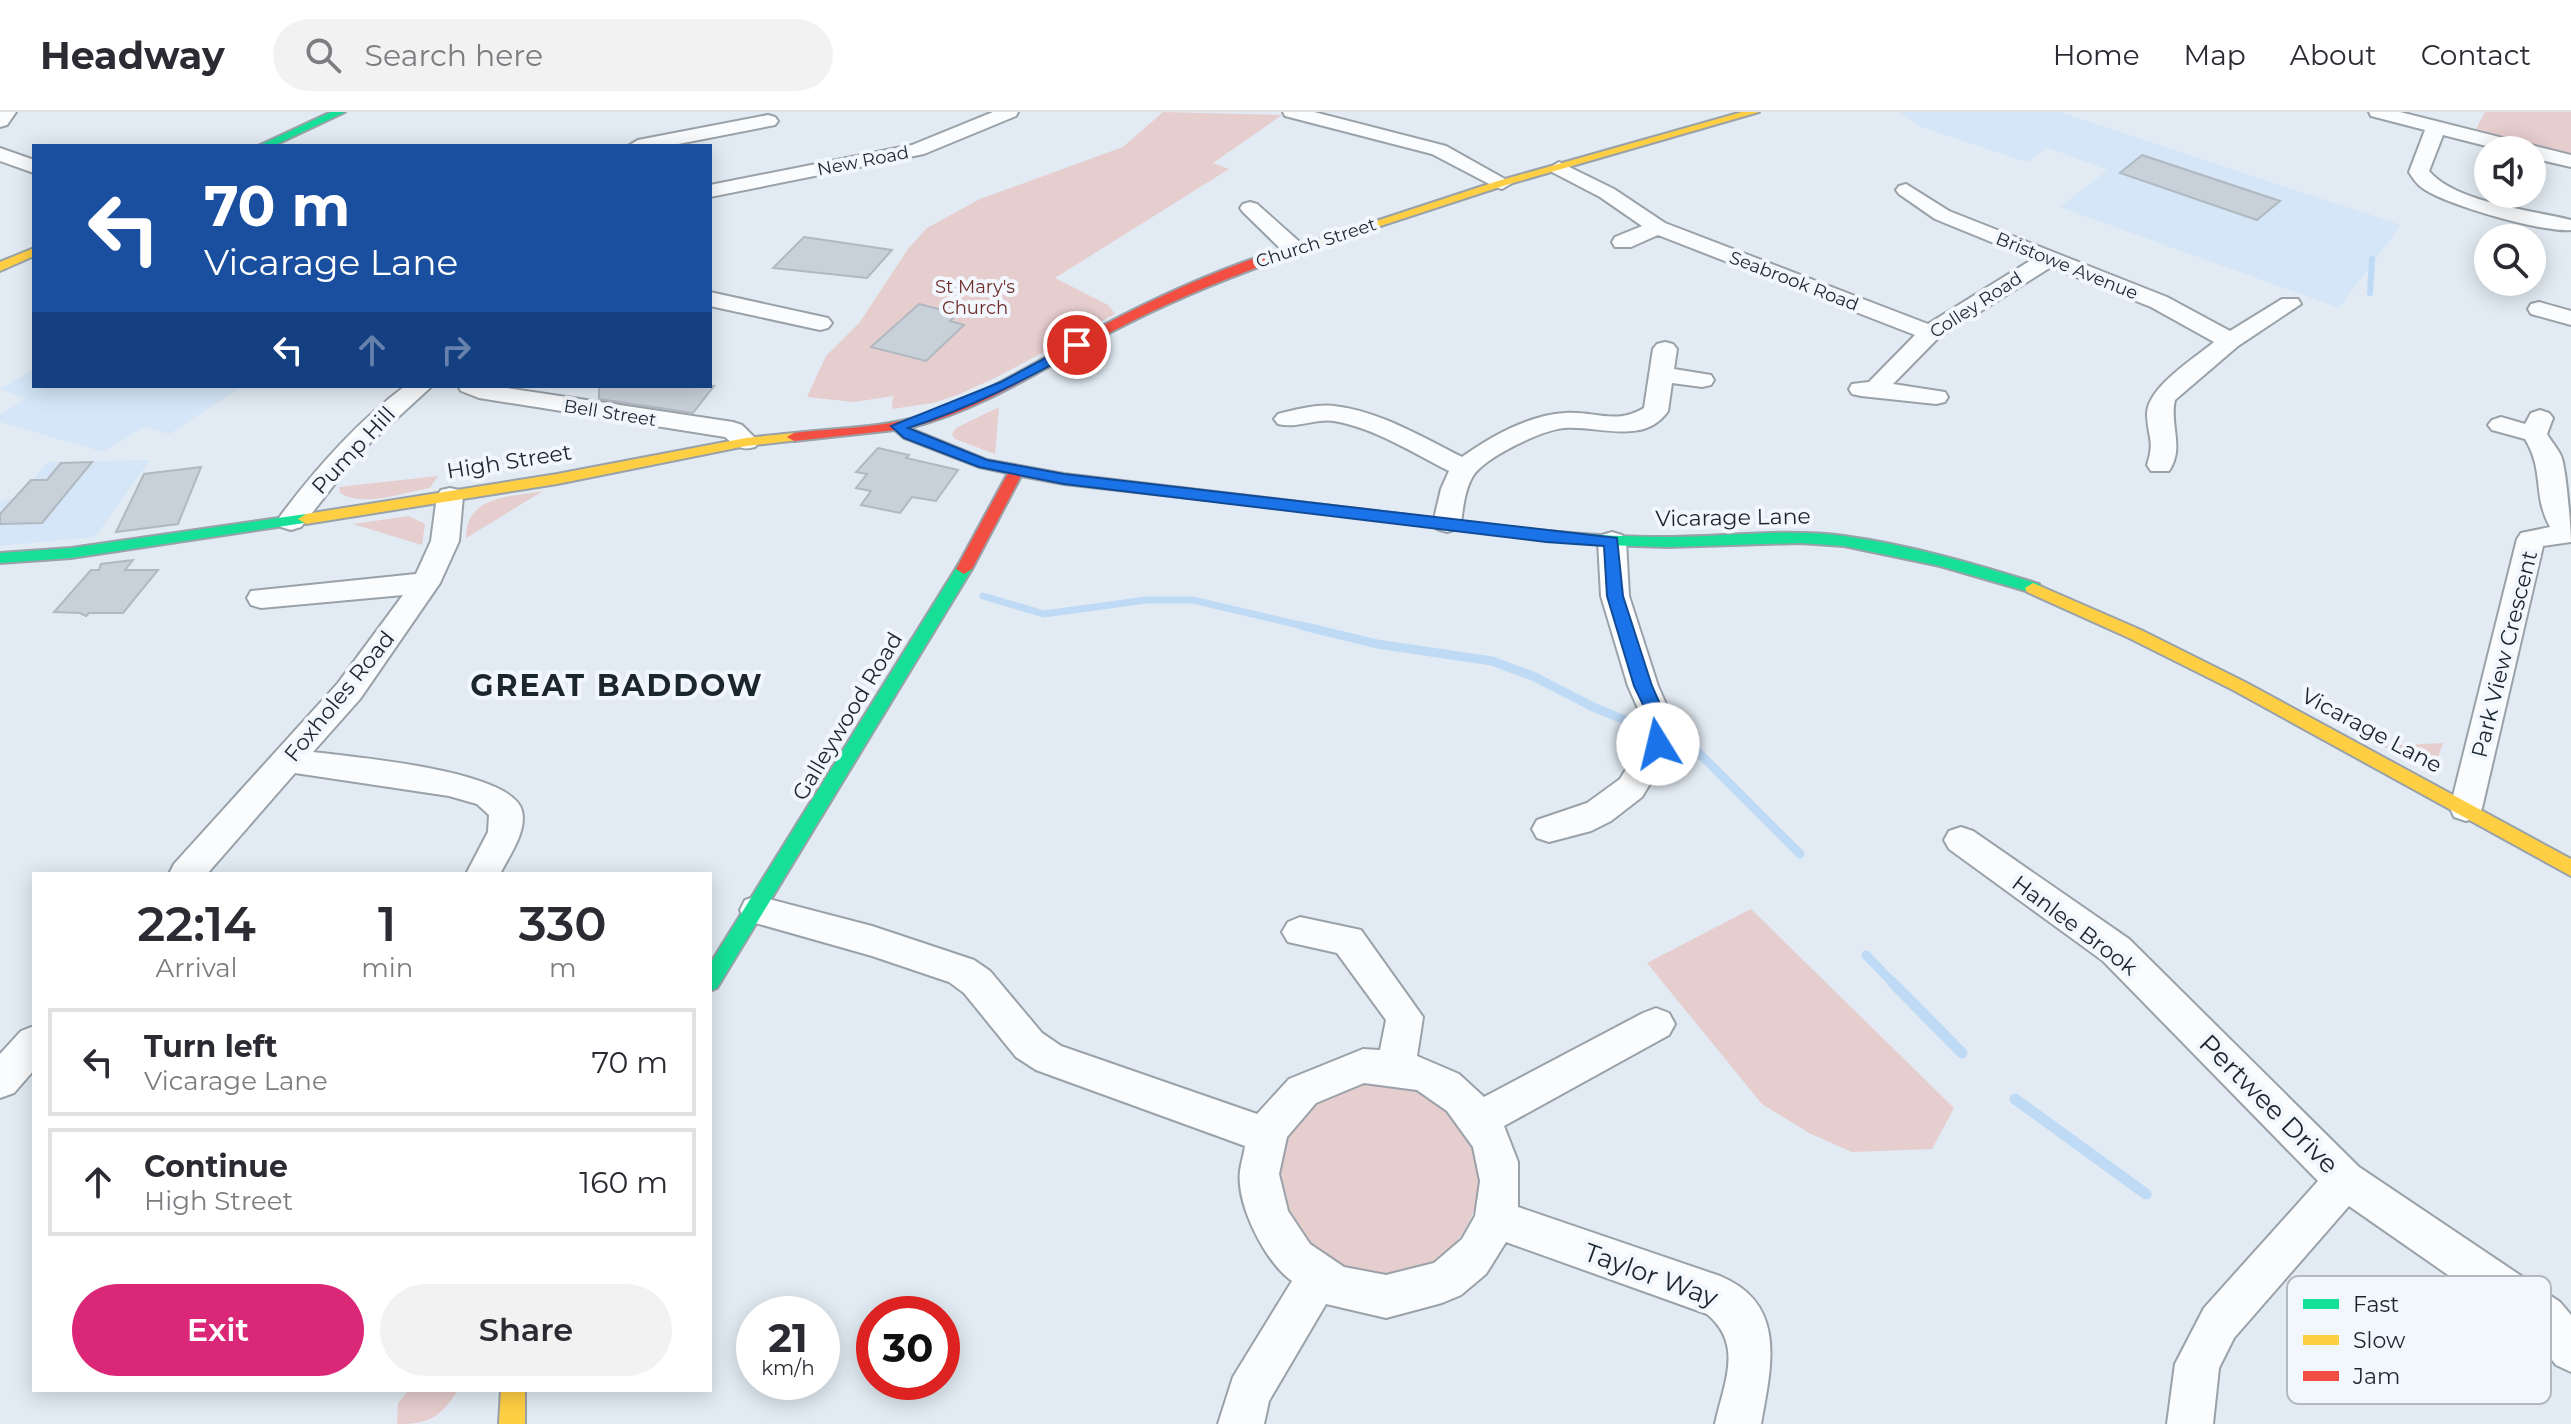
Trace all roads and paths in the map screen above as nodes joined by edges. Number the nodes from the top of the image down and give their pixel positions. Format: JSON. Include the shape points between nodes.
{"nodes":[{"id":1,"x":7,"y":112,"type":"edge"},
{"id":2,"x":340,"y":112,"type":"edge"},
{"id":3,"x":1009,"y":112,"type":"edge"},
{"id":4,"x":1292,"y":112,"type":"edge"},
{"id":5,"x":1754,"y":112,"type":"edge"},
{"id":6,"x":2378,"y":112,"type":"edge"},
{"id":7,"x":1320,"y":115,"type":"edge"},
{"id":8,"x":0,"y":121,"type":"edge"},
{"id":9,"x":768,"y":121,"type":"dead end"},
{"id":10,"x":2436,"y":127,"type":"junction"},
{"id":11,"x":2474,"y":137,"type":"edge"},
{"id":12,"x":268,"y":144,"type":"edge"},
{"id":13,"x":648,"y":144,"type":"edge"},
{"id":14,"x":0,"y":154,"type":"edge"},
{"id":15,"x":2546,"y":155,"type":"edge"},
{"id":16,"x":2571,"y":161,"type":"edge"},
{"id":17,"x":32,"y":166,"type":"edge"},
{"id":18,"x":1559,"y":168,"type":"junction"},
{"id":19,"x":1502,"y":183,"type":"junction"},
{"id":20,"x":1906,"y":190,"type":"dead end"},
{"id":21,"x":712,"y":191,"type":"edge"},
{"id":22,"x":1250,"y":208,"type":"dead end"},
{"id":23,"x":2567,"y":225,"type":"dead end"},
{"id":24,"x":1658,"y":227,"type":"junction"},
{"id":25,"x":1623,"y":242,"type":"dead end"},
{"id":26,"x":1295,"y":250,"type":"junction"},
{"id":27,"x":32,"y":253,"type":"edge"},
{"id":28,"x":2048,"y":259,"type":"junction"},
{"id":29,"x":0,"y":267,"type":"edge"},
{"id":30,"x":712,"y":299,"type":"edge"},
{"id":31,"x":2290,"y":304,"type":"dead end"},
{"id":32,"x":2539,"y":309,"type":"dead end"},
{"id":33,"x":2571,"y":318,"type":"edge"},
{"id":34,"x":820,"y":323,"type":"dead end"},
{"id":35,"x":1930,"y":333,"type":"junction"},
{"id":36,"x":2230,"y":341,"type":"junction"},
{"id":37,"x":1665,"y":349,"type":"dead end"},
{"id":38,"x":1663,"y":375,"type":"junction"},
{"id":39,"x":1702,"y":380,"type":"dead end"},
{"id":40,"x":417,"y":388,"type":"edge"},
{"id":41,"x":474,"y":388,"type":"edge"},
{"id":42,"x":1936,"y":397,"type":"dead end"},
{"id":43,"x":1287,"y":419,"type":"dead end"},
{"id":44,"x":2501,"y":425,"type":"dead end"},
{"id":45,"x":898,"y":426,"type":"junction"},
{"id":46,"x":746,"y":442,"type":"junction"},
{"id":47,"x":2160,"y":465,"type":"dead end"},
{"id":48,"x":1464,"y":468,"type":"junction"},
{"id":49,"x":1017,"y":470,"type":"junction"},
{"id":50,"x":450,"y":496,"type":"junction"},
{"id":51,"x":291,"y":521,"type":"junction"},
{"id":52,"x":1447,"y":523,"type":"junction"},
{"id":53,"x":2568,"y":532,"type":"edge"},
{"id":54,"x":1612,"y":541,"type":"junction"},
{"id":55,"x":0,"y":558,"type":"edge"},
{"id":56,"x":426,"y":583,"type":"junction"},
{"id":57,"x":261,"y":598,"type":"dead end"},
{"id":58,"x":288,"y":760,"type":"junction"},
{"id":59,"x":2466,"y":808,"type":"junction"},
{"id":60,"x":1575,"y":829,"type":"dead end"},
{"id":61,"x":1971,"y":860,"type":"dead end"},
{"id":62,"x":2571,"y":868,"type":"edge"},
{"id":63,"x":188,"y":872,"type":"edge"},
{"id":64,"x":484,"y":872,"type":"edge"},
{"id":65,"x":757,"y":910,"type":"junction"},
{"id":66,"x":1300,"y":932,"type":"dead end"},
{"id":67,"x":712,"y":979,"type":"edge"},
{"id":68,"x":1656,"y":1024,"type":"dead end"},
{"id":69,"x":2193,"y":1028,"type":"joint"},
{"id":70,"x":32,"y":1045,"type":"edge"},
{"id":71,"x":1396,"y":1067,"type":"junction"},
{"id":72,"x":0,"y":1081,"type":"edge"},
{"id":73,"x":1480,"y":1119,"type":"junction"},
{"id":74,"x":1265,"y":1135,"type":"junction"},
{"id":75,"x":2345,"y":1180,"type":"junction"},
{"id":76,"x":1496,"y":1219,"type":"junction"},
{"id":77,"x":2485,"y":1276,"type":"edge"},
{"id":78,"x":1318,"y":1278,"type":"junction"},
{"id":79,"x":2551,"y":1325,"type":"edge"},
{"id":80,"x":2571,"y":1350,"type":"edge"},
{"id":81,"x":1241,"y":1424,"type":"edge"},
{"id":82,"x":1738,"y":1424,"type":"edge"},
{"id":83,"x":2190,"y":1424,"type":"edge"}],
"edges":[{"from":1,"to":8,"type":"street"},
{"from":2,"to":12,"type":"street"},
{"from":3,"to":21,"type":"street","name":"New Road","via":[[917,150]]},
{"from":4,"to":7,"type":"street"},
{"from":5,"to":18,"type":"street","name":"Church Street"},
{"from":6,"to":10,"type":"street"},
{"from":7,"to":19,"type":"street","via":[[1439,150]]},
{"from":9,"to":13,"type":"street"},
{"from":10,"to":11,"type":"street"},
{"from":10,"to":23,"type":"street","via":[[2419,172],[2422,179],[2455,196]]},
{"from":14,"to":17,"type":"street"},
{"from":15,"to":16,"type":"street"},
{"from":18,"to":19,"type":"street","name":"Church Street"},
{"from":18,"to":24,"type":"street","name":"Seabrook Road"},
{"from":19,"to":26,"type":"street","name":"Church Street"},
{"from":20,"to":28,"type":"street","name":"Bristowe Avenue","via":[[1942,215]]},
{"from":22,"to":26,"type":"street"},
{"from":24,"to":25,"type":"street"},
{"from":24,"to":35,"type":"street","name":"Seabrook Road"},
{"from":26,"to":45,"type":"street","name":"Church Street","via":[[1176,293],[1005,385]]},
{"from":27,"to":29,"type":"street"},
{"from":28,"to":35,"type":"street","name":"Colley Road"},
{"from":28,"to":36,"type":"street","name":"Bristowe Avenue","via":[[2159,302]]},
{"from":30,"to":34,"type":"street"},
{"from":31,"to":36,"type":"street"},
{"from":32,"to":33,"type":"street"},
{"from":35,"to":42,"type":"street","name":"Colley Road","via":[[1871,390]]},
{"from":36,"to":47,"type":"street","via":[[2163,397],[2159,413],[2166,445]]},
{"from":37,"to":38,"type":"street"},
{"from":38,"to":39,"type":"street"},
{"from":38,"to":48,"type":"street","via":[[1656,411],[1641,422],[1549,422],[1511,438]]},
{"from":40,"to":51,"type":"street","name":"Pump Hill","via":[[353,444]]},
{"from":41,"to":46,"type":"street","name":"Bell Street","via":[[733,430]]},
{"from":43,"to":48,"type":"street","via":[[1332,413],[1409,439]]},
{"from":44,"to":53,"type":"street","via":[[2537,426],[2550,459],[2553,508]]},
{"from":45,"to":46,"type":"street","name":"High Street"},
{"from":45,"to":49,"type":"street","via":[[984,464]]},
{"from":46,"to":50,"type":"street","name":"High Street"},
{"from":48,"to":52,"type":"street"},
{"from":49,"to":52,"type":"street","name":"Vicarage Lane"},
{"from":49,"to":65,"type":"street","name":"Galleywood Road","via":[[967,564]]},
{"from":50,"to":51,"type":"street","name":"High Street"},
{"from":50,"to":56,"type":"street","name":"Foxholes Road","via":[[445,541]]},
{"from":51,"to":55,"type":"street","name":"High Street"},
{"from":52,"to":54,"type":"street","name":"Vicarage Lane"},
{"from":53,"to":59,"type":"street","name":"Park View Crescent","via":[[2531,539]]},
{"from":54,"to":59,"type":"street","name":"Vicarage Lane","via":[[1842,541],[1998,576],[2135,634]]},
{"from":54,"to":60,"type":"street","via":[[1615,596],[1657,733],[1631,788]]},
{"from":56,"to":57,"type":"street"},
{"from":56,"to":58,"type":"street","name":"Foxholes Road","via":[[349,691]]},
{"from":58,"to":63,"type":"street","name":"Foxholes Road"},
{"from":58,"to":64,"type":"street","via":[[449,784],[488,795],[506,811],[505,832]]},
{"from":59,"to":62,"type":"street","name":"Vicarage Lane"},
{"from":61,"to":69,"type":"street","name":"Hanlee Brook","via":[[2116,950]]},
{"from":65,"to":67,"type":"street","name":"Galleywood Road"},
{"from":65,"to":74,"type":"street","via":[[961,971],[977,982],[1029,1045],[1049,1058]]},
{"from":66,"to":71,"type":"street","via":[[1348,940],[1405,1017]]},
{"from":68,"to":73,"type":"street"},
{"from":69,"to":75,"type":"street","name":"Pertwee Drive"},
{"from":70,"to":72,"type":"street"},
{"from":71,"to":73,"type":"street","via":[[1428,1077],[1456,1094]]},
{"from":71,"to":74,"type":"street","via":[[1333,1072],[1304,1087]]},
{"from":73,"to":76,"type":"street","via":[[1496,1150],[1502,1184]]},
{"from":74,"to":78,"type":"street","via":[[1258,1174],[1264,1213],[1285,1250]]},
{"from":75,"to":77,"type":"street","name":"Pertwee Drive"},
{"from":75,"to":83,"type":"street","name":"Pertwee Drive","via":[[2219,1323],[2197,1364]]},
{"from":76,"to":78,"type":"street","via":[[1477,1254],[1444,1281],[1403,1295],[1359,1294]]},
{"from":76,"to":82,"type":"street","name":"Taylor Way","via":[[1720,1297],[1735,1307],[1748,1325],[1752,1344]]},
{"from":78,"to":81,"type":"street","via":[[1249,1393]]},
{"from":79,"to":80,"type":"street","name":"Pertwee Drive"}]}
